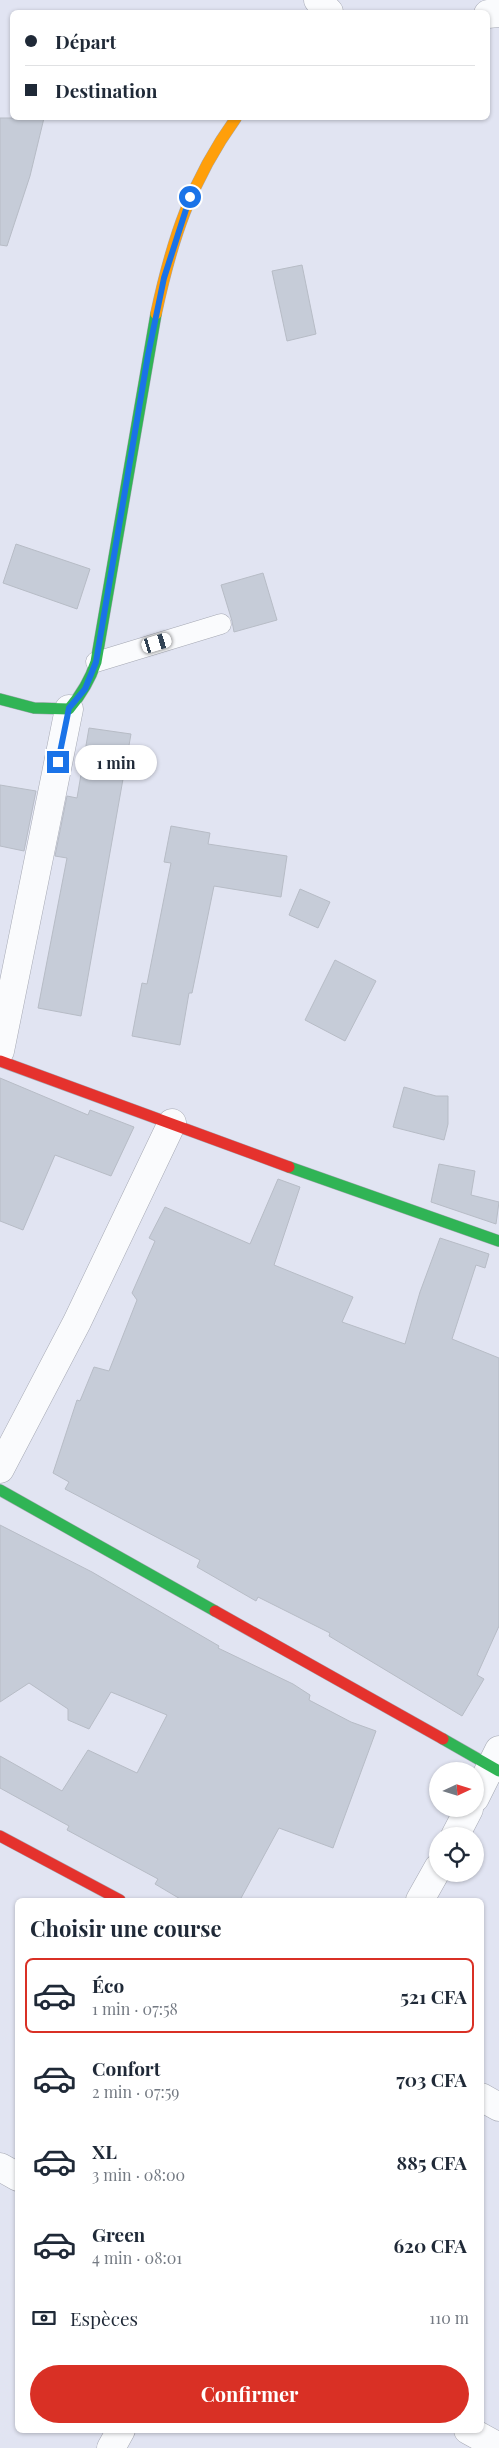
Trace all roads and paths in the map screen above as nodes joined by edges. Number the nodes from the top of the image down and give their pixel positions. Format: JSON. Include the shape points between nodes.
{"nodes":[{"id":1,"x":318,"y":0,"type":"edge"},
{"id":2,"x":327,"y":10,"type":"edge"},
{"id":3,"x":234,"y":120,"type":"edge"},
{"id":4,"x":221,"y":624,"type":"dead end"},
{"id":5,"x":96,"y":662,"type":"junction"},
{"id":6,"x":0,"y":699,"type":"edge"},
{"id":7,"x":69,"y":708,"type":"junction"},
{"id":8,"x":0,"y":1051,"type":"edge"},
{"id":9,"x":0,"y":1061,"type":"edge"},
{"id":10,"x":172,"y":1123,"type":"junction"},
{"id":11,"x":499,"y":1242,"type":"edge"},
{"id":12,"x":0,"y":1469,"type":"edge"},
{"id":13,"x":0,"y":1490,"type":"edge"},
{"id":14,"x":497,"y":1763,"type":"edge"},
{"id":15,"x":484,"y":1784,"type":"edge"},
{"id":16,"x":0,"y":1836,"type":"edge"},
{"id":17,"x":430,"y":1882,"type":"edge"},
{"id":18,"x":116,"y":1898,"type":"edge"},
{"id":19,"x":421,"y":1898,"type":"edge"},
{"id":20,"x":484,"y":2098,"type":"edge"},
{"id":21,"x":499,"y":2106,"type":"edge"},
{"id":22,"x":0,"y":2167,"type":"edge"},
{"id":23,"x":15,"y":2175,"type":"edge"},
{"id":24,"x":120,"y":2433,"type":"edge"},
{"id":25,"x":473,"y":2433,"type":"edge"},
{"id":26,"x":499,"y":2447,"type":"edge"},
{"id":27,"x":111,"y":2448,"type":"edge"}],
"edges":[{"from":1,"to":2,"type":"street"},
{"from":3,"to":5,"type":"street","via":[[202,170],[184,210],[164,278],[130,455]]},
{"from":4,"to":5,"type":"lane"},
{"from":5,"to":7,"type":"street","via":[[85,689]]},
{"from":6,"to":7,"type":"street","via":[[37,710]]},
{"from":7,"to":8,"type":"street"},
{"from":9,"to":10,"type":"street"},
{"from":10,"to":11,"type":"street"},
{"from":10,"to":12,"type":"street","via":[[77,1322]]},
{"from":13,"to":14,"type":"street"},
{"from":14,"to":15,"type":"street"},
{"from":16,"to":18,"type":"street"},
{"from":17,"to":19,"type":"street"},
{"from":20,"to":21,"type":"street"},
{"from":22,"to":23,"type":"street"},
{"from":24,"to":27,"type":"street"},
{"from":25,"to":26,"type":"street"}]}
